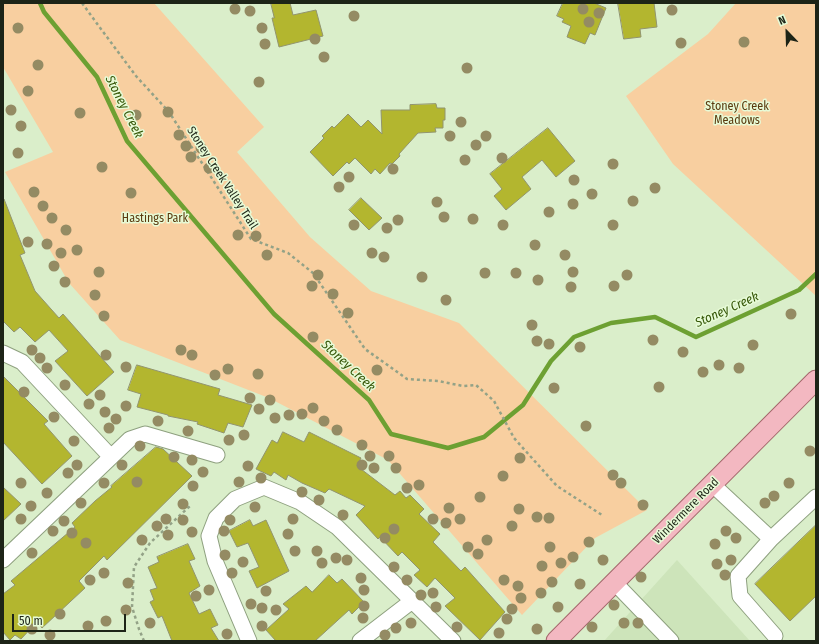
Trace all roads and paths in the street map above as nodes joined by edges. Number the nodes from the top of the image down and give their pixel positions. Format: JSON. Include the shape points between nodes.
{"nodes":[{"id":1,"x":82,"y":3,"type":"edge"},
{"id":2,"x":3,"y":353,"type":"edge"},
{"id":3,"x":816,"y":380,"type":"edge"},
{"id":4,"x":217,"y":455,"type":"dead end"},
{"id":5,"x":111,"y":457,"type":"junction"},
{"id":6,"x":712,"y":484,"type":"junction"},
{"id":7,"x":816,"y":497,"type":"edge"},
{"id":8,"x":190,"y":506,"type":"dead end"},
{"id":9,"x":602,"y":515,"type":"dead end"},
{"id":10,"x":771,"y":539,"type":"junction"},
{"id":11,"x":3,"y":560,"type":"edge"},
{"id":12,"x":614,"y":582,"type":"junction"},
{"id":13,"x":412,"y":601,"type":"junction"},
{"id":14,"x":775,"y":636,"type":"dead end"},
{"id":15,"x":144,"y":641,"type":"edge"},
{"id":16,"x":249,"y":641,"type":"edge"},
{"id":17,"x":360,"y":641,"type":"edge"},
{"id":18,"x":453,"y":641,"type":"edge"},
{"id":19,"x":557,"y":641,"type":"edge"},
{"id":20,"x":671,"y":641,"type":"edge"}],
"edges":[{"from":1,"to":9,"type":"path","name":"Stoney Creek Valley Trail","via":[[136,76],[169,112],[250,239],[288,254],[313,273],[365,349],[407,379],[463,386],[476,385],[494,401],[514,438],[557,486]]},
{"from":2,"to":5,"type":"lane","via":[[22,362]]},
{"from":3,"to":6,"type":"main road","name":"Windermere Road"},
{"from":4,"to":5,"type":"lane","via":[[145,434],[130,439]]},
{"from":5,"to":11,"type":"lane"},
{"from":6,"to":10,"type":"lane"},
{"from":6,"to":12,"type":"main road","name":"Windermere Road"},
{"from":7,"to":10,"type":"lane"},
{"from":8,"to":15,"type":"path","via":[[150,543],[134,567],[132,607]]},
{"from":10,"to":14,"type":"lane","via":[[738,576],[740,596]]},
{"from":12,"to":19,"type":"main road","name":"Windermere Road"},
{"from":12,"to":20,"type":"lane"},
{"from":13,"to":16,"type":"lane","via":[[337,527],[300,502],[264,487],[234,499],[216,518],[209,536],[216,561]]},
{"from":13,"to":17,"type":"lane"},
{"from":13,"to":18,"type":"lane"}]}
